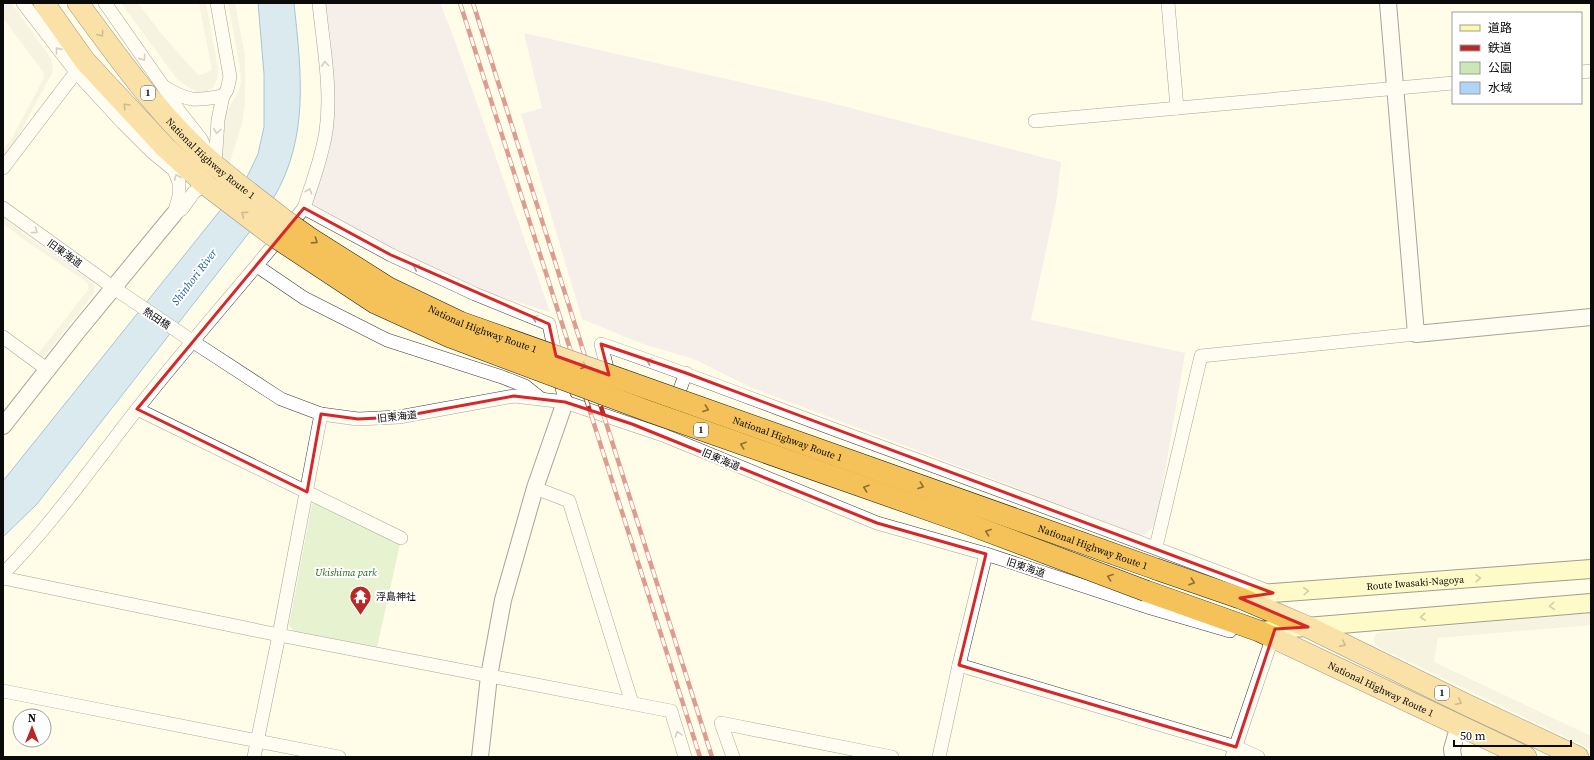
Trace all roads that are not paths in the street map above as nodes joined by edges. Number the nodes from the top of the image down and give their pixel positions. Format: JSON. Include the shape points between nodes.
{"nodes":[{"id":1,"x":23,"y":3,"type":"edge"},
{"id":2,"x":44,"y":3,"type":"edge"},
{"id":3,"x":78,"y":3,"type":"edge"},
{"id":4,"x":105,"y":3,"type":"edge"},
{"id":5,"x":217,"y":3,"type":"edge"},
{"id":6,"x":319,"y":3,"type":"edge"},
{"id":7,"x":1168,"y":3,"type":"edge"},
{"id":8,"x":1388,"y":3,"type":"edge"},
{"id":9,"x":76,"y":72,"type":"junction"},
{"id":10,"x":1452,"y":83,"type":"edge"},
{"id":11,"x":163,"y":86,"type":"junction"},
{"id":12,"x":1395,"y":88,"type":"junction"},
{"id":13,"x":223,"y":96,"type":"junction"},
{"id":14,"x":1177,"y":108,"type":"junction"},
{"id":15,"x":1035,"y":120,"type":"dead end"},
{"id":16,"x":151,"y":151,"type":"junction"},
{"id":17,"x":182,"y":164,"type":"junction"},
{"id":18,"x":217,"y":167,"type":"junction"},
{"id":19,"x":3,"y":168,"type":"edge"},
{"id":20,"x":211,"y":189,"type":"junction"},
{"id":21,"x":3,"y":208,"type":"edge"},
{"id":22,"x":304,"y":208,"type":"junction"},
{"id":23,"x":174,"y":214,"type":"junction"},
{"id":24,"x":257,"y":266,"type":"junction"},
{"id":25,"x":120,"y":292,"type":"junction"},
{"id":26,"x":1591,"y":317,"type":"edge"},
{"id":27,"x":1416,"y":334,"type":"junction"},
{"id":28,"x":3,"y":337,"type":"edge"},
{"id":29,"x":190,"y":340,"type":"junction"},
{"id":30,"x":48,"y":370,"type":"junction"},
{"id":31,"x":686,"y":373,"type":"junction"},
{"id":32,"x":540,"y":398,"type":"junction"},
{"id":33,"x":564,"y":402,"type":"junction"},
{"id":34,"x":137,"y":410,"type":"junction"},
{"id":35,"x":320,"y":414,"type":"junction"},
{"id":36,"x":620,"y":420,"type":"junction"},
{"id":37,"x":3,"y":426,"type":"edge"},
{"id":38,"x":663,"y":435,"type":"junction"},
{"id":39,"x":535,"y":488,"type":"junction"},
{"id":40,"x":307,"y":492,"type":"junction"},
{"id":41,"x":401,"y":538,"type":"dead end"},
{"id":42,"x":1156,"y":547,"type":"junction"},
{"id":43,"x":986,"y":554,"type":"junction"},
{"id":44,"x":1591,"y":569,"type":"edge"},
{"id":45,"x":3,"y":574,"type":"edge"},
{"id":46,"x":3,"y":578,"type":"edge"},
{"id":47,"x":1273,"y":593,"type":"junction"},
{"id":48,"x":1240,"y":598,"type":"junction"},
{"id":49,"x":1591,"y":603,"type":"edge"},
{"id":50,"x":1308,"y":627,"type":"junction"},
{"id":51,"x":1266,"y":634,"type":"junction"},
{"id":52,"x":279,"y":635,"type":"junction"},
{"id":53,"x":959,"y":665,"type":"junction"},
{"id":54,"x":489,"y":676,"type":"junction"},
{"id":55,"x":3,"y":692,"type":"edge"},
{"id":56,"x":632,"y":702,"type":"junction"},
{"id":57,"x":1459,"y":725,"type":"junction"},
{"id":58,"x":258,"y":741,"type":"junction"},
{"id":59,"x":1234,"y":752,"type":"edge"},
{"id":60,"x":254,"y":757,"type":"edge"},
{"id":61,"x":339,"y":757,"type":"edge"},
{"id":62,"x":480,"y":757,"type":"edge"},
{"id":63,"x":685,"y":757,"type":"edge"},
{"id":64,"x":733,"y":757,"type":"edge"},
{"id":65,"x":892,"y":757,"type":"edge"},
{"id":66,"x":939,"y":757,"type":"edge"},
{"id":67,"x":1258,"y":757,"type":"edge"},
{"id":68,"x":1453,"y":757,"type":"edge"},
{"id":69,"x":1526,"y":757,"type":"edge"},
{"id":70,"x":1578,"y":757,"type":"edge"}],
"edges":[{"from":9,"to":1,"type":"street","one_way":true},
{"from":17,"to":2,"type":"highway","name":"National Highway Route 1","number":"1","one_way":true,"via":[[85,61]]},
{"from":3,"to":18,"type":"highway","name":"National Highway Route 1","number":"1","one_way":true,"via":[[159,107]]},
{"from":4,"to":11,"type":"street","one_way":true},
{"from":5,"to":13,"type":"street","via":[[230,76]]},
{"from":22,"to":6,"type":"street","one_way":true,"via":[[321,159],[328,116]]},
{"from":7,"to":14,"type":"street"},
{"from":8,"to":12,"type":"street"},
{"from":9,"to":16,"type":"street"},
{"from":9,"to":19,"type":"street"},
{"from":10,"to":12,"type":"street"},
{"from":11,"to":13,"type":"street","via":[[183,98],[200,100]]},
{"from":11,"to":18,"type":"street","via":[[179,112],[201,139]]},
{"from":12,"to":14,"type":"street"},
{"from":12,"to":27,"type":"street"},
{"from":13,"to":18,"type":"street","one_way":true,"via":[[216,140]]},
{"from":14,"to":15,"type":"street"},
{"from":16,"to":17,"type":"street"},
{"from":23,"to":16,"type":"street","one_way":true,"via":[[179,196],[179,182],[174,170]]},
{"from":17,"to":20,"type":"highway","name":"National Highway Route 1","number":"1"},
{"from":18,"to":48,"type":"highway","name":"National Highway Route 1","number":"1","one_way":true,"bridge":true,"via":[[283,219],[389,288],[460,322]]},
{"from":20,"to":23,"type":"street","via":[[194,192],[182,209]]},
{"from":51,"to":20,"type":"highway","name":"National Highway Route 1","number":"1","one_way":true,"bridge":true,"via":[[450,338],[375,303],[272,236]]},
{"from":21,"to":25,"type":"street","name":"旧東海道","one_way":true},
{"from":22,"to":24,"type":"street"},
{"from":33,"to":22,"type":"street","one_way":true,"via":[[549,324],[475,294],[391,255]]},
{"from":23,"to":25,"type":"street"},
{"from":24,"to":29,"type":"street"},
{"from":24,"to":32,"type":"street","via":[[304,298],[387,340],[525,386]]},
{"from":25,"to":29,"type":"street","name":"熱田橋"},
{"from":25,"to":30,"type":"street","via":[[77,332]]},
{"from":26,"to":27,"type":"street"},
{"from":27,"to":42,"type":"street","via":[[1201,356]]},
{"from":28,"to":30,"type":"street"},
{"from":29,"to":34,"type":"street"},
{"from":29,"to":35,"type":"street","name":"旧東海道","via":[[281,399]]},
{"from":30,"to":37,"type":"street"},
{"from":31,"to":36,"type":"street","one_way":true,"via":[[601,344]]},
{"from":31,"to":38,"type":"street"},
{"from":31,"to":42,"type":"street"},
{"from":32,"to":33,"type":"street","name":"旧東海道"},
{"from":32,"to":35,"type":"street","name":"旧東海道","via":[[514,396],[399,417],[358,419]]},
{"from":33,"to":36,"type":"street","name":"旧東海道"},
{"from":33,"to":39,"type":"street"},
{"from":34,"to":40,"type":"street"},
{"from":34,"to":45,"type":"street","via":[[45,528]]},
{"from":35,"to":40,"type":"street"},
{"from":36,"to":38,"type":"street","name":"旧東海道"},
{"from":38,"to":43,"type":"street","name":"旧東海道","via":[[877,523]]},
{"from":39,"to":54,"type":"street","via":[[503,600]]},
{"from":39,"to":56,"type":"street","via":[[569,501]]},
{"from":40,"to":41,"type":"street"},
{"from":40,"to":52,"type":"street"},
{"from":42,"to":47,"type":"street"},
{"from":43,"to":51,"type":"street","name":"旧東海道","via":[[1151,608],[1232,631]]},
{"from":43,"to":53,"type":"street"},
{"from":47,"to":44,"type":"main road","name":"Route Iwasaki-Nagoya","one_way":true},
{"from":46,"to":52,"type":"street"},
{"from":47,"to":48,"type":"main road","name":"Route Iwasaki-Nagoya"},
{"from":48,"to":50,"type":"highway","name":"National Highway Route 1","number":"1"},
{"from":49,"to":50,"type":"main road","one_way":true},
{"from":50,"to":51,"type":"main road"},
{"from":50,"to":70,"type":"highway","name":"National Highway Route 1","number":"1","one_way":true},
{"from":51,"to":57,"type":"highway","name":"National Highway Route 1","number":"1"},
{"from":51,"to":59,"type":"street"},
{"from":52,"to":54,"type":"street"},
{"from":52,"to":58,"type":"street"},
{"from":53,"to":59,"type":"street"},
{"from":53,"to":66,"type":"street"},
{"from":54,"to":56,"type":"street"},
{"from":54,"to":62,"type":"street"},
{"from":55,"to":58,"type":"street"},
{"from":63,"to":56,"type":"street","one_way":true,"via":[[671,711]]},
{"from":57,"to":68,"type":"street","via":[[1452,749]]},
{"from":57,"to":69,"type":"highway","name":"National Highway Route 1","number":"1"},
{"from":58,"to":60,"type":"street"},
{"from":58,"to":61,"type":"street"},
{"from":59,"to":67,"type":"street"},
{"from":64,"to":65,"type":"street","via":[[722,723]]}]}
